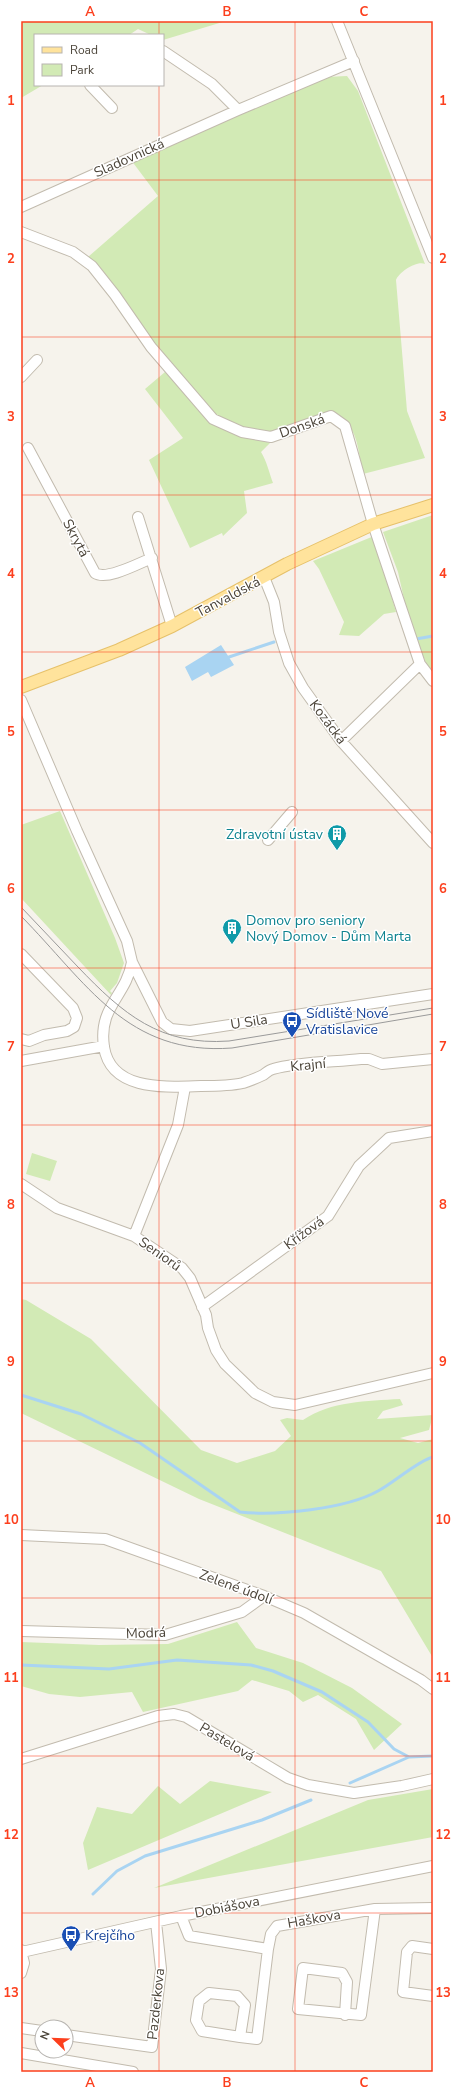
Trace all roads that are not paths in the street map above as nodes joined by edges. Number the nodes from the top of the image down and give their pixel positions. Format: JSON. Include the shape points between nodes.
{"nodes":[{"id":1,"x":337,"y":21,"type":"edge"},
{"id":2,"x":164,"y":52,"type":"edge"},
{"id":3,"x":354,"y":61,"type":"junction"},
{"id":4,"x":91,"y":86,"type":"edge"},
{"id":5,"x":112,"y":108,"type":"dead end"},
{"id":6,"x":238,"y":110,"type":"junction"},
{"id":7,"x":21,"y":207,"type":"edge"},
{"id":8,"x":21,"y":232,"type":"edge"},
{"id":9,"x":433,"y":258,"type":"edge"},
{"id":10,"x":37,"y":360,"type":"dead end"},
{"id":11,"x":21,"y":378,"type":"edge"},
{"id":12,"x":28,"y":448,"type":"dead end"},
{"id":13,"x":433,"y":505,"type":"edge"},
{"id":14,"x":138,"y":517,"type":"dead end"},
{"id":15,"x":372,"y":524,"type":"junction"},
{"id":16,"x":152,"y":558,"type":"junction"},
{"id":17,"x":264,"y":577,"type":"junction"},
{"id":18,"x":172,"y":626,"type":"junction"},
{"id":19,"x":420,"y":664,"type":"junction"},
{"id":20,"x":433,"y":681,"type":"edge"},
{"id":21,"x":21,"y":687,"type":"edge"},
{"id":22,"x":21,"y":700,"type":"edge"},
{"id":23,"x":341,"y":741,"type":"junction"},
{"id":24,"x":292,"y":812,"type":"dead end"},
{"id":25,"x":268,"y":840,"type":"dead end"},
{"id":26,"x":433,"y":843,"type":"edge"},
{"id":27,"x":21,"y":954,"type":"edge"},
{"id":28,"x":132,"y":962,"type":"junction"},
{"id":29,"x":433,"y":994,"type":"edge"},
{"id":30,"x":25,"y":1040,"type":"edge"},
{"id":31,"x":104,"y":1046,"type":"junction"},
{"id":32,"x":433,"y":1059,"type":"edge"},
{"id":33,"x":24,"y":1062,"type":"edge"},
{"id":34,"x":185,"y":1087,"type":"junction"},
{"id":35,"x":433,"y":1131,"type":"edge"},
{"id":36,"x":21,"y":1184,"type":"edge"},
{"id":37,"x":134,"y":1236,"type":"junction"},
{"id":38,"x":202,"y":1307,"type":"junction"},
{"id":39,"x":433,"y":1373,"type":"edge"},
{"id":40,"x":21,"y":1535,"type":"edge"},
{"id":41,"x":264,"y":1596,"type":"junction"},
{"id":42,"x":21,"y":1631,"type":"edge"},
{"id":43,"x":433,"y":1690,"type":"edge"},
{"id":44,"x":21,"y":1759,"type":"edge"},
{"id":45,"x":433,"y":1779,"type":"edge"},
{"id":46,"x":433,"y":1866,"type":"edge"},
{"id":47,"x":375,"y":1908,"type":"junction"},
{"id":48,"x":433,"y":1908,"type":"edge"},
{"id":49,"x":181,"y":1916,"type":"junction"},
{"id":50,"x":156,"y":1922,"type":"junction"},
{"id":51,"x":268,"y":1949,"type":"junction"},
{"id":52,"x":433,"y":1949,"type":"edge"},
{"id":53,"x":22,"y":1951,"type":"edge"},
{"id":54,"x":21,"y":1973,"type":"edge"},
{"id":55,"x":433,"y":1996,"type":"edge"},
{"id":56,"x":345,"y":2015,"type":"junction"},
{"id":57,"x":21,"y":2028,"type":"edge"},
{"id":58,"x":34,"y":2030,"type":"edge"},
{"id":59,"x":74,"y":2036,"type":"edge"},
{"id":60,"x":240,"y":2038,"type":"junction"},
{"id":61,"x":21,"y":2053,"type":"edge"},
{"id":62,"x":134,"y":2072,"type":"edge"}],
"edges":[{"from":1,"to":3,"type":"street"},
{"from":2,"to":6,"type":"street","via":[[212,84]]},
{"from":3,"to":6,"type":"street","name":"Sladovnická"},
{"from":3,"to":9,"type":"street"},
{"from":4,"to":5,"type":"street"},
{"from":6,"to":7,"type":"street","name":"Sladovnická"},
{"from":8,"to":15,"type":"street","name":"Donská","via":[[73,252],[92,266],[151,347],[213,418],[242,432],[271,437],[331,416],[345,426]]},
{"from":10,"to":11,"type":"street"},
{"from":12,"to":16,"type":"street","name":"Skrytá","via":[[95,573],[99,576],[108,576]]},
{"from":13,"to":15,"type":"main road","name":"Tanvaldská"},
{"from":14,"to":16,"type":"street"},
{"from":15,"to":17,"type":"main road","name":"Tanvaldská"},
{"from":15,"to":19,"type":"street","name":"Donská"},
{"from":16,"to":18,"type":"street"},
{"from":17,"to":18,"type":"main road","name":"Tanvaldská"},
{"from":17,"to":23,"type":"street","name":"Kozácká","via":[[274,602],[279,632],[289,663],[320,714]]},
{"from":18,"to":21,"type":"main road","name":"Tanvaldská","via":[[119,650]]},
{"from":19,"to":20,"type":"street","name":"Donská"},
{"from":19,"to":23,"type":"street"},
{"from":22,"to":28,"type":"street","via":[[127,941]]},
{"from":23,"to":26,"type":"street","name":"Kozácká"},
{"from":24,"to":25,"type":"street"},
{"from":27,"to":30,"type":"street","via":[[73,1008],[77,1018],[74,1027],[66,1031]]},
{"from":28,"to":29,"type":"street","name":"U Sila","via":[[162,1022],[171,1029],[190,1032]]},
{"from":28,"to":31,"type":"street","via":[[127,980],[106,1014]]},
{"from":30,"to":33,"type":"street"},
{"from":31,"to":33,"type":"street"},
{"from":31,"to":34,"type":"street","via":[[111,1065],[124,1076],[140,1084]]},
{"from":32,"to":34,"type":"street","name":"Krajní","via":[[382,1064],[361,1059],[296,1066],[272,1069],[241,1083]]},
{"from":34,"to":37,"type":"street","name":"Seniorů","via":[[178,1125]]},
{"from":35,"to":38,"type":"street","name":"Křížová","via":[[389,1138],[359,1166],[328,1216]]},
{"from":36,"to":37,"type":"street","via":[[57,1208]]},
{"from":37,"to":38,"type":"street","name":"Seniorů","via":[[182,1268],[190,1278]]},
{"from":38,"to":39,"type":"street","name":"Seniorů","via":[[216,1350],[225,1364],[245,1386],[273,1402],[295,1405]]},
{"from":40,"to":41,"type":"street","name":"Zelené údolí","via":[[104,1539]]},
{"from":41,"to":42,"type":"street","name":"Modrá","via":[[242,1612],[165,1634]]},
{"from":41,"to":43,"type":"street","name":"Zelené údolí","via":[[304,1613],[421,1680]]},
{"from":44,"to":45,"type":"street","name":"Pastelová","via":[[158,1716],[174,1714],[186,1717],[288,1778],[308,1785],[354,1792]]},
{"from":46,"to":49,"type":"street","name":"Dobiášova"},
{"from":47,"to":48,"type":"street","name":"Haškova"},
{"from":47,"to":51,"type":"street","name":"Haškova","via":[[277,1926],[271,1934]]},
{"from":47,"to":56,"type":"street","via":[[361,2015]]},
{"from":49,"to":50,"type":"street","name":"Dobiášova"},
{"from":49,"to":51,"type":"street","via":[[189,1936]]},
{"from":50,"to":53,"type":"street","name":"Dobiášova"},
{"from":50,"to":59,"type":"street","name":"Pazderkova","via":[[161,1968],[152,2047]]},
{"from":51,"to":60,"type":"street","name":"Haškova","via":[[257,2039]]},
{"from":52,"to":55,"type":"street","via":[[412,1946],[408,1952],[403,1992]]},
{"from":53,"to":54,"type":"street","via":[[24,1963]]},
{"from":56,"to":56,"type":"street","via":[[298,2009],[303,1968],[342,1973],[347,1982]]},
{"from":57,"to":58,"type":"street"},
{"from":60,"to":60,"type":"street","name":"Haškova","via":[[245,2004],[237,1996],[209,1993],[199,2001],[196,2020],[202,2031]]},
{"from":61,"to":62,"type":"street"}]}
